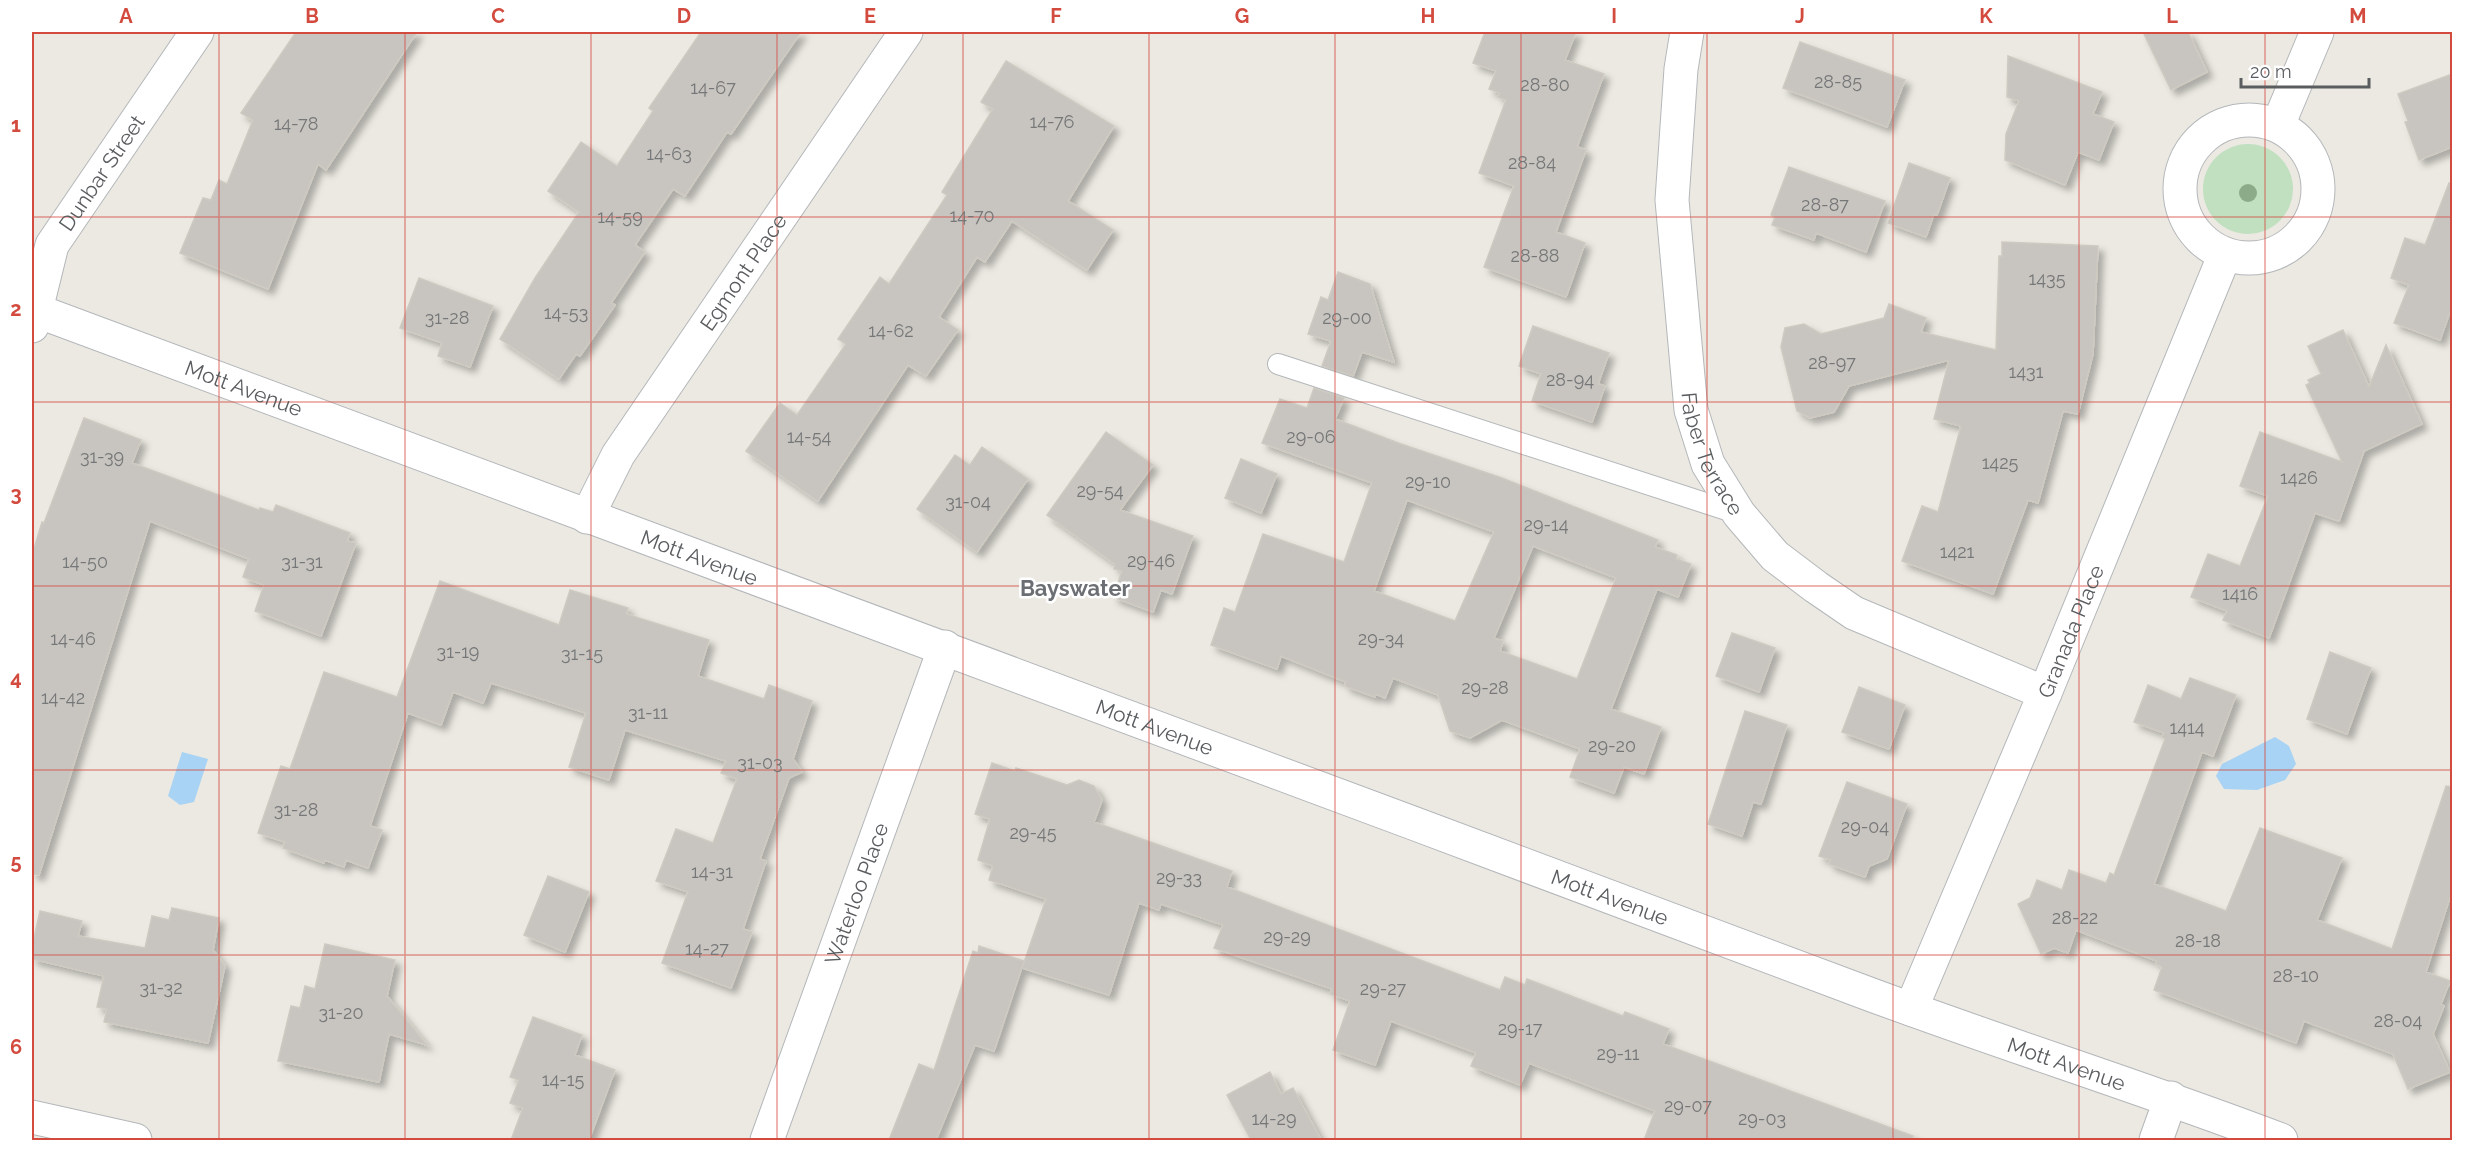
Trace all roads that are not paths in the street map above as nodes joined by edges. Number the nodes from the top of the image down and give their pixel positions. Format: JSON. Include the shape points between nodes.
{"nodes":[{"id":1,"x":197,"y":32,"type":"edge"},
{"id":2,"x":906,"y":32,"type":"edge"},
{"id":3,"x":1687,"y":32,"type":"edge"},
{"id":4,"x":2317,"y":32,"type":"edge"},
{"id":5,"x":2278,"y":125,"type":"junction"},
{"id":6,"x":2225,"y":254,"type":"junction"},
{"id":7,"x":33,"y":316,"type":"edge"},
{"id":8,"x":1278,"y":364,"type":"dead end"},
{"id":9,"x":1738,"y":514,"type":"junction"},
{"id":10,"x":586,"y":517,"type":"junction"},
{"id":11,"x":945,"y":647,"type":"junction"},
{"id":12,"x":2045,"y":693,"type":"junction"},
{"id":13,"x":1911,"y":1009,"type":"junction"},
{"id":14,"x":2171,"y":1098,"type":"junction"},
{"id":15,"x":32,"y":1117,"type":"edge"},
{"id":16,"x":135,"y":1140,"type":"edge"},
{"id":17,"x":767,"y":1140,"type":"edge"},
{"id":18,"x":2156,"y":1140,"type":"edge"},
{"id":19,"x":2281,"y":1140,"type":"edge"}],
"edges":[{"from":1,"to":7,"type":"street","name":"Dunbar Street","via":[[51,245]]},
{"from":2,"to":10,"type":"street","name":"Egmont Place","via":[[618,455]]},
{"from":3,"to":9,"type":"street","name":"Faber Terrace","via":[[1672,200],[1691,410],[1708,464]]},
{"from":4,"to":5,"type":"street"},
{"from":5,"to":6,"type":"street","via":[[2297,138],[2312,158],[2319,180],[2318,204],[2309,226],[2293,244],[2272,255],[2248,259]]},
{"from":5,"to":6,"type":"street","via":[[2234,121],[2213,129],[2196,144],[2185,163],[2180,184],[2186,217],[2205,243]]},
{"from":6,"to":12,"type":"street","name":"Granada Place"},
{"from":7,"to":10,"type":"street","name":"Mott Avenue"},
{"from":8,"to":9,"type":"lane"},
{"from":9,"to":12,"type":"street","name":"Faber Terrace","via":[[1775,556],[1854,613]]},
{"from":10,"to":11,"type":"street","name":"Mott Avenue"},
{"from":11,"to":13,"type":"street","name":"Mott Avenue"},
{"from":11,"to":17,"type":"street","name":"Waterloo Place"},
{"from":12,"to":13,"type":"street","name":"Granada Place"},
{"from":13,"to":14,"type":"street","name":"Mott Avenue"},
{"from":14,"to":18,"type":"street"},
{"from":14,"to":19,"type":"street","name":"Mott Avenue"},
{"from":15,"to":16,"type":"street"}]}
